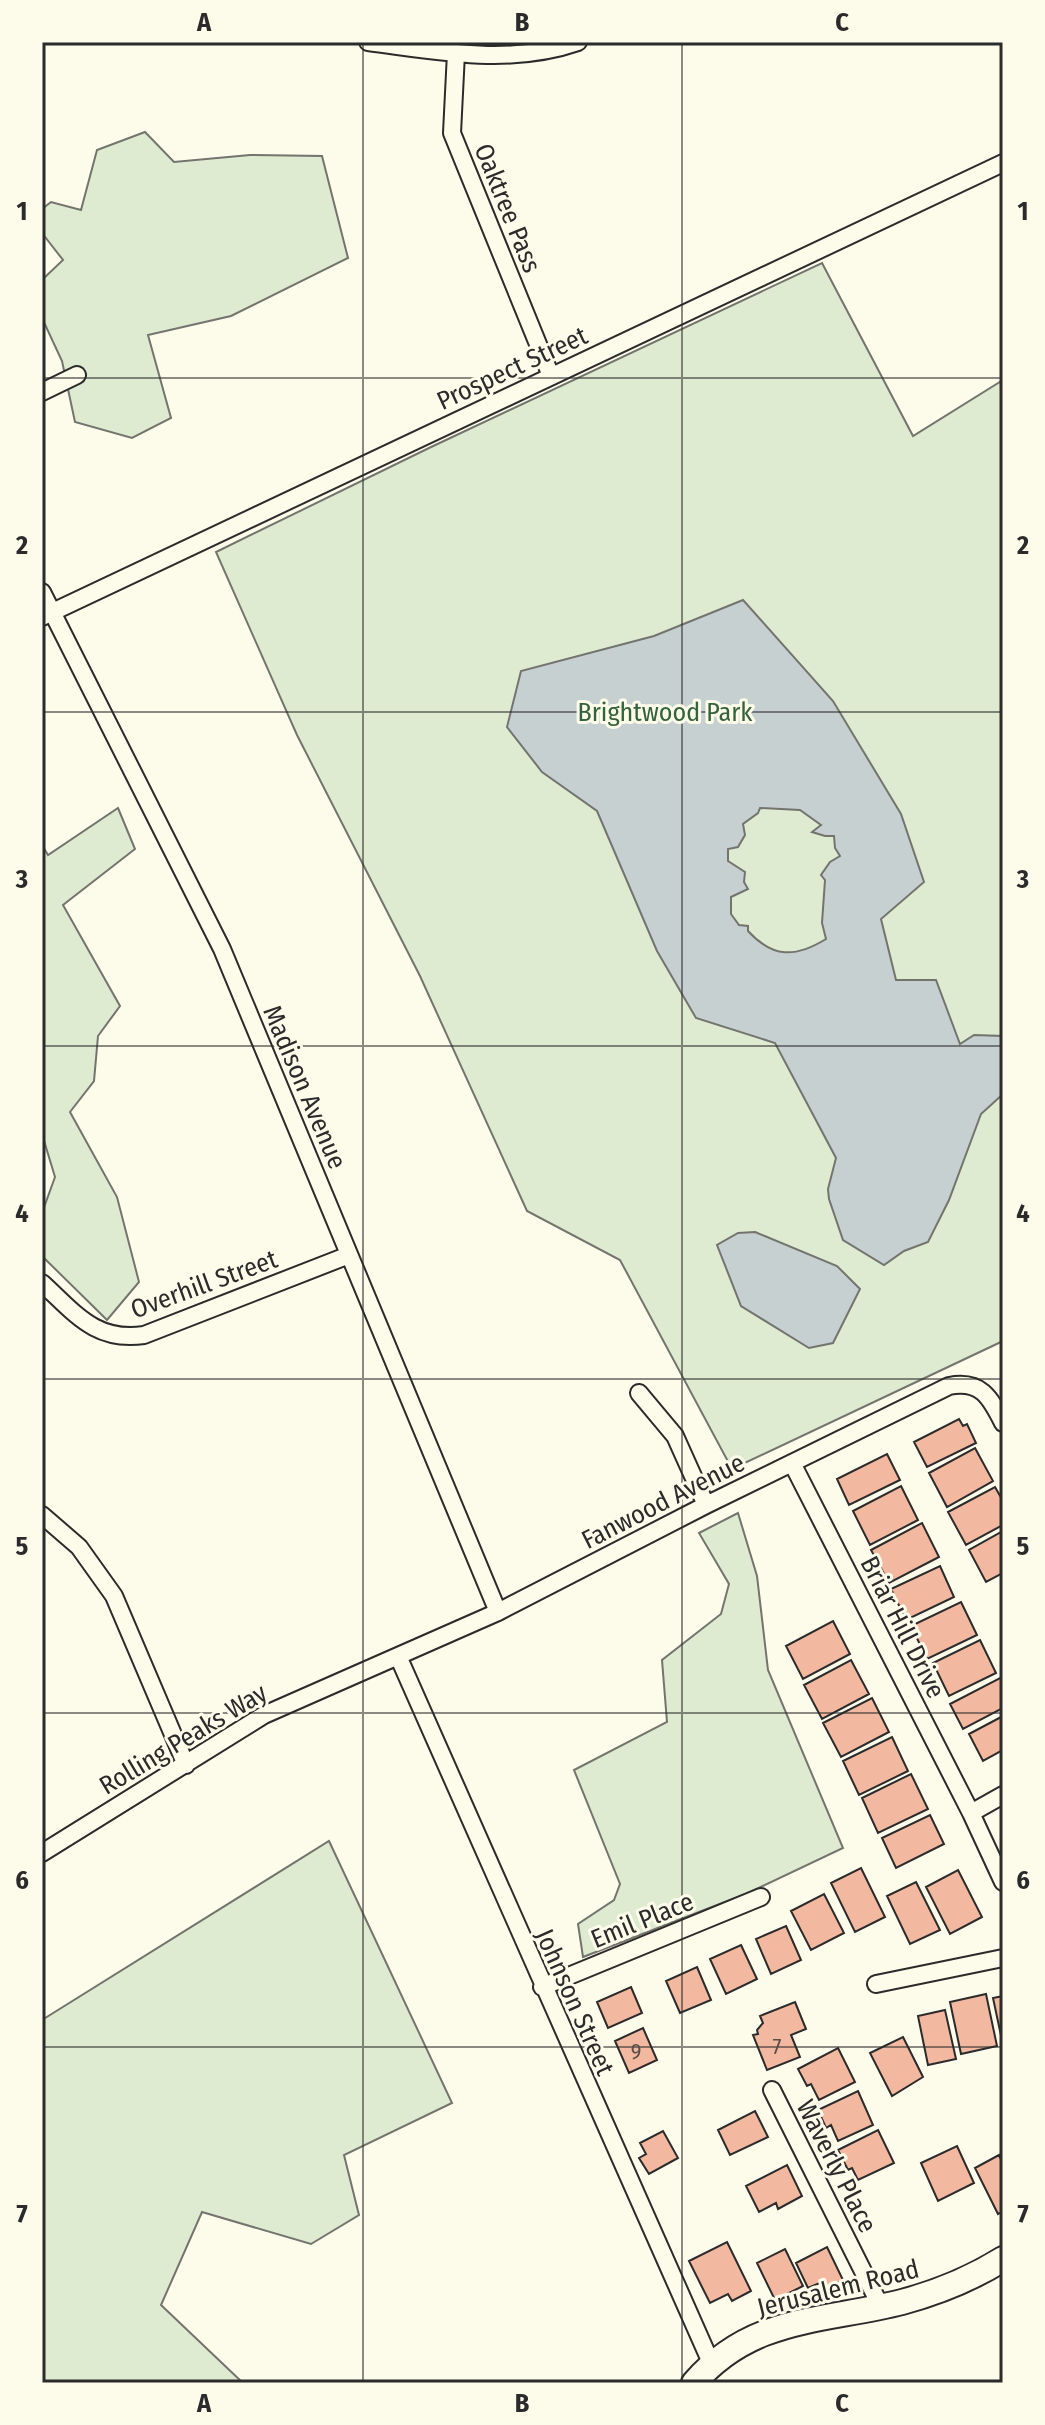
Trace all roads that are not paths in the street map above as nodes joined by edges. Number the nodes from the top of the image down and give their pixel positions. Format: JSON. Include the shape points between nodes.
{"nodes":[{"id":1,"x":368,"y":42,"type":"edge"},
{"id":2,"x":578,"y":42,"type":"edge"},
{"id":3,"x":456,"y":53,"type":"junction"},
{"id":4,"x":1003,"y":163,"type":"edge"},
{"id":5,"x":77,"y":375,"type":"dead end"},
{"id":6,"x":551,"y":376,"type":"junction"},
{"id":7,"x":42,"y":392,"type":"edge"},
{"id":8,"x":42,"y":592,"type":"edge"},
{"id":9,"x":47,"y":615,"type":"edge"},
{"id":10,"x":349,"y":1255,"type":"junction"},
{"id":11,"x":42,"y":1283,"type":"edge"},
{"id":12,"x":639,"y":1393,"type":"dead end"},
{"id":13,"x":1003,"y":1423,"type":"edge"},
{"id":14,"x":792,"y":1463,"type":"junction"},
{"id":15,"x":706,"y":1505,"type":"junction"},
{"id":16,"x":42,"y":1515,"type":"edge"},
{"id":17,"x":498,"y":1612,"type":"junction"},
{"id":18,"x":398,"y":1656,"type":"junction"},
{"id":19,"x":186,"y":1765,"type":"junction"},
{"id":20,"x":1003,"y":1795,"type":"edge"},
{"id":21,"x":971,"y":1813,"type":"junction"},
{"id":22,"x":42,"y":1853,"type":"edge"},
{"id":23,"x":1003,"y":1882,"type":"edge"},
{"id":24,"x":761,"y":1897,"type":"dead end"},
{"id":25,"x":1003,"y":1958,"type":"edge"},
{"id":26,"x":876,"y":1984,"type":"dead end"},
{"id":27,"x":542,"y":1987,"type":"junction"},
{"id":28,"x":772,"y":2090,"type":"dead end"},
{"id":29,"x":1003,"y":2259,"type":"edge"},
{"id":30,"x":881,"y":2307,"type":"junction"},
{"id":31,"x":712,"y":2365,"type":"junction"},
{"id":32,"x":694,"y":2383,"type":"edge"}],
"edges":[{"from":1,"to":3,"type":"street"},
{"from":2,"to":3,"type":"street","via":[[513,56]]},
{"from":3,"to":6,"type":"street","name":"Oaktree Pass","via":[[452,133]]},
{"from":4,"to":6,"type":"street","name":"Prospect Street"},
{"from":5,"to":7,"type":"street"},
{"from":6,"to":9,"type":"street","name":"Prospect Street"},
{"from":8,"to":9,"type":"street","name":"Madison Avenue"},
{"from":9,"to":10,"type":"street","name":"Madison Avenue","via":[[222,949]]},
{"from":10,"to":11,"type":"street","name":"Overhill Street","via":[[144,1335],[122,1338],[97,1330]]},
{"from":10,"to":17,"type":"street","name":"Madison Avenue"},
{"from":12,"to":15,"type":"street","via":[[675,1436]]},
{"from":13,"to":14,"type":"street","name":"Fanwood Avenue","via":[[984,1393],[963,1383]]},
{"from":14,"to":15,"type":"street","name":"Fanwood Avenue"},
{"from":14,"to":21,"type":"street","name":"Briar Hill Drive"},
{"from":15,"to":17,"type":"street","name":"Fanwood Avenue"},
{"from":16,"to":19,"type":"street","via":[[79,1547],[114,1596]]},
{"from":17,"to":18,"type":"street","name":"Fanwood Avenue"},
{"from":18,"to":19,"type":"street","name":"Rolling Peaks Way","via":[[264,1715]]},
{"from":18,"to":27,"type":"street","name":"Johnson Street"},
{"from":19,"to":22,"type":"street","name":"Rolling Peaks Way"},
{"from":20,"to":21,"type":"street"},
{"from":21,"to":23,"type":"street","name":"Briar Hill Drive"},
{"from":24,"to":27,"type":"street","name":"Emil Place"},
{"from":25,"to":26,"type":"street"},
{"from":27,"to":31,"type":"street","name":"Johnson Street"},
{"from":28,"to":30,"type":"street","name":"Waverly Place"},
{"from":29,"to":30,"type":"street","name":"Jerusalem Road","via":[[939,2292]]},
{"from":30,"to":31,"type":"street","name":"Jerusalem Road","via":[[768,2330]]},
{"from":31,"to":32,"type":"street","name":"Jerusalem Road"}]}
